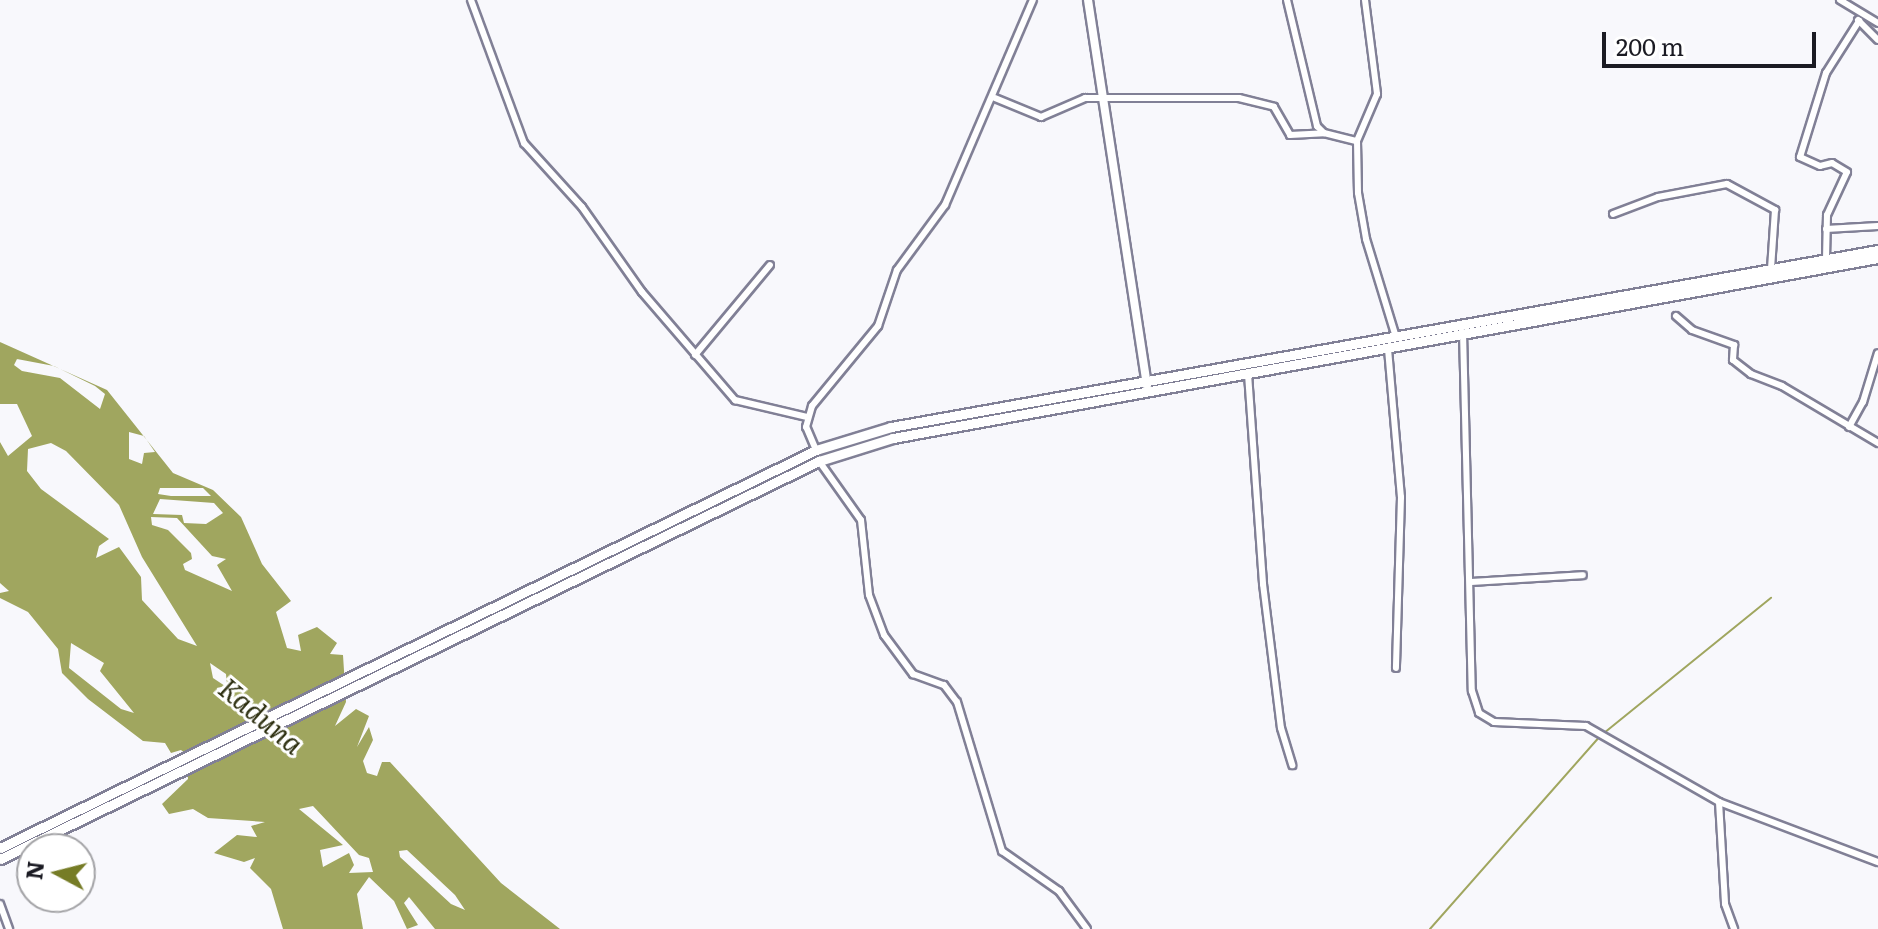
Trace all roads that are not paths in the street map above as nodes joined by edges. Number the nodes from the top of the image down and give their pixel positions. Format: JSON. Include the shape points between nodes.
{"nodes":[{"id":1,"x":471,"y":0,"type":"edge"},
{"id":2,"x":1033,"y":0,"type":"edge"},
{"id":3,"x":1088,"y":0,"type":"edge"},
{"id":4,"x":1287,"y":0,"type":"edge"},
{"id":5,"x":1365,"y":0,"type":"edge"},
{"id":6,"x":1840,"y":0,"type":"edge"},
{"id":7,"x":1857,"y":13,"type":"junction"},
{"id":8,"x":1859,"y":21,"type":"junction"},
{"id":9,"x":1878,"y":23,"type":"edge"},
{"id":10,"x":1878,"y":40,"type":"edge"},
{"id":11,"x":1103,"y":97,"type":"junction"},
{"id":12,"x":995,"y":98,"type":"junction"},
{"id":13,"x":1324,"y":133,"type":"junction"},
{"id":14,"x":1357,"y":141,"type":"junction"},
{"id":15,"x":1613,"y":214,"type":"dead end"},
{"id":16,"x":1878,"y":226,"type":"edge"},
{"id":17,"x":1826,"y":229,"type":"junction"},
{"id":18,"x":1878,"y":250,"type":"edge"},
{"id":19,"x":1878,"y":258,"type":"edge"},
{"id":20,"x":1826,"y":259,"type":"junction"},
{"id":21,"x":770,"y":265,"type":"dead end"},
{"id":22,"x":1771,"y":269,"type":"junction"},
{"id":23,"x":1676,"y":316,"type":"dead end"},
{"id":24,"x":1463,"y":331,"type":"junction"},
{"id":25,"x":1396,"y":337,"type":"junction"},
{"id":26,"x":1388,"y":349,"type":"junction"},
{"id":27,"x":1878,"y":353,"type":"edge"},
{"id":28,"x":695,"y":355,"type":"junction"},
{"id":29,"x":1248,"y":374,"type":"junction"},
{"id":30,"x":1147,"y":386,"type":"junction"},
{"id":31,"x":807,"y":417,"type":"junction"},
{"id":32,"x":1849,"y":427,"type":"junction"},
{"id":33,"x":1878,"y":443,"type":"edge"},
{"id":34,"x":818,"y":456,"type":"junction"},
{"id":35,"x":1583,"y":575,"type":"dead end"},
{"id":36,"x":1470,"y":582,"type":"junction"},
{"id":37,"x":1396,"y":668,"type":"dead end"},
{"id":38,"x":1292,"y":765,"type":"dead end"},
{"id":39,"x":146,"y":783,"type":"junction"},
{"id":40,"x":1719,"y":802,"type":"junction"},
{"id":41,"x":0,"y":848,"type":"edge"},
{"id":42,"x":0,"y":859,"type":"edge"},
{"id":43,"x":1878,"y":862,"type":"edge"},
{"id":44,"x":0,"y":904,"type":"edge"},
{"id":45,"x":9,"y":929,"type":"edge"},
{"id":46,"x":1087,"y":929,"type":"edge"},
{"id":47,"x":1734,"y":929,"type":"edge"}],
"edges":[{"from":1,"to":28,"type":"street","via":[[524,143],[582,207]]},
{"from":2,"to":12,"type":"street"},
{"from":3,"to":11,"type":"main road"},
{"from":4,"to":13,"type":"street","via":[[1310,112]]},
{"from":5,"to":14,"type":"street","via":[[1377,94]]},
{"from":6,"to":7,"type":"street"},
{"from":7,"to":8,"type":"street"},
{"from":7,"to":9,"type":"street"},
{"from":8,"to":10,"type":"street"},
{"from":8,"to":17,"type":"street","via":[[1826,73],[1800,157],[1820,166],[1832,163],[1847,172]]},
{"from":11,"to":12,"type":"street","via":[[1085,98],[1041,117]]},
{"from":11,"to":13,"type":"street","via":[[1239,98],[1274,107],[1290,135]]},
{"from":11,"to":30,"type":"main road"},
{"from":12,"to":31,"type":"street","via":[[945,205],[897,270],[878,326]]},
{"from":13,"to":14,"type":"street"},
{"from":14,"to":25,"type":"street","via":[[1366,239]]},
{"from":15,"to":22,"type":"street","via":[[1658,197],[1727,184],[1775,210]]},
{"from":16,"to":17,"type":"street"},
{"from":17,"to":20,"type":"street"},
{"from":18,"to":20,"type":"main road"},
{"from":19,"to":24,"type":"main road"},
{"from":20,"to":22,"type":"main road"},
{"from":21,"to":28,"type":"street"},
{"from":22,"to":25,"type":"main road"},
{"from":23,"to":32,"type":"street","via":[[1692,330],[1734,345],[1733,360],[1751,374],[1782,386]]},
{"from":24,"to":26,"type":"main road"},
{"from":24,"to":36,"type":"street"},
{"from":25,"to":30,"type":"main road"},
{"from":26,"to":29,"type":"main road"},
{"from":26,"to":37,"type":"street","via":[[1401,497]]},
{"from":27,"to":32,"type":"street"},
{"from":28,"to":31,"type":"street","via":[[735,400]]},
{"from":29,"to":30,"type":"main road"},
{"from":29,"to":38,"type":"street","via":[[1263,584],[1281,728]]},
{"from":30,"to":34,"type":"main road"},
{"from":31,"to":34,"type":"street"},
{"from":32,"to":33,"type":"street"},
{"from":34,"to":39,"type":"main road"},
{"from":34,"to":46,"type":"street","via":[[861,520],[869,595],[884,635],[913,674],[944,685],[957,702],[1002,851],[1059,891]]},
{"from":35,"to":36,"type":"street"},
{"from":36,"to":40,"type":"street","via":[[1472,691],[1487,721],[1586,726]]},
{"from":39,"to":41,"type":"main road"},
{"from":39,"to":42,"type":"main road"},
{"from":40,"to":43,"type":"street"},
{"from":40,"to":47,"type":"street","via":[[1725,904]]},
{"from":44,"to":45,"type":"street"}]}
